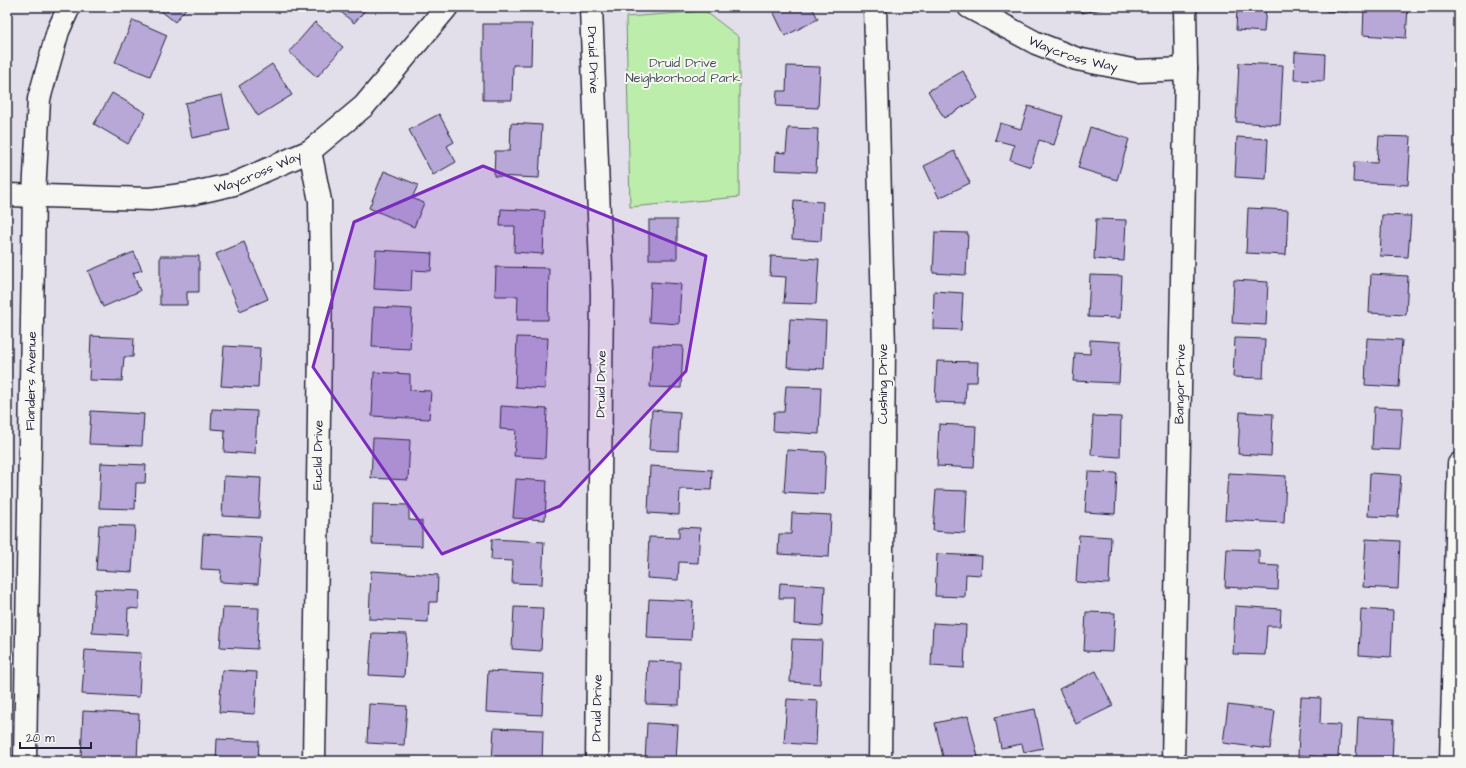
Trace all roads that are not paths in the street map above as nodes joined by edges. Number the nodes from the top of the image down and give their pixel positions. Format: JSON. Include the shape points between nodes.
{"nodes":[{"id":1,"x":69,"y":7,"type":"edge"},
{"id":2,"x":447,"y":7,"type":"edge"},
{"id":3,"x":591,"y":7,"type":"edge"},
{"id":4,"x":875,"y":7,"type":"edge"},
{"id":5,"x":969,"y":7,"type":"edge"},
{"id":6,"x":1185,"y":7,"type":"edge"},
{"id":7,"x":1186,"y":69,"type":"junction"},
{"id":8,"x":310,"y":151,"type":"junction"},
{"id":9,"x":7,"y":195,"type":"edge"},
{"id":10,"x":34,"y":195,"type":"junction"},
{"id":11,"x":1459,"y":464,"type":"edge"},
{"id":12,"x":25,"y":761,"type":"edge"},
{"id":13,"x":314,"y":761,"type":"edge"},
{"id":14,"x":597,"y":761,"type":"edge"},
{"id":15,"x":880,"y":761,"type":"edge"},
{"id":16,"x":1172,"y":761,"type":"edge"},
{"id":17,"x":1451,"y":761,"type":"edge"}],
"edges":[{"from":1,"to":10,"type":"street","name":"Flanders Avenue","via":[[58,31],[39,99]]},
{"from":2,"to":8,"type":"street","name":"Waycross Way","via":[[364,106]]},
{"from":3,"to":14,"type":"street","name":"Druid Drive","via":[[602,293]]},
{"from":4,"to":15,"type":"street","name":"Cushing Drive","via":[[884,348]]},
{"from":5,"to":7,"type":"street","name":"Waycross Way","via":[[1036,42],[1077,59],[1137,71]]},
{"from":6,"to":7,"type":"street","name":"Bangor Drive"},
{"from":7,"to":16,"type":"street","name":"Bangor Drive"},
{"from":8,"to":10,"type":"street","name":"Waycross Way","via":[[234,184],[190,194],[150,199]]},
{"from":8,"to":13,"type":"street","name":"Euclid Drive","via":[[320,201]]},
{"from":9,"to":10,"type":"street","name":"Waycross Way"},
{"from":10,"to":12,"type":"street","name":"Flanders Avenue"},
{"from":11,"to":17,"type":"street"}]}
